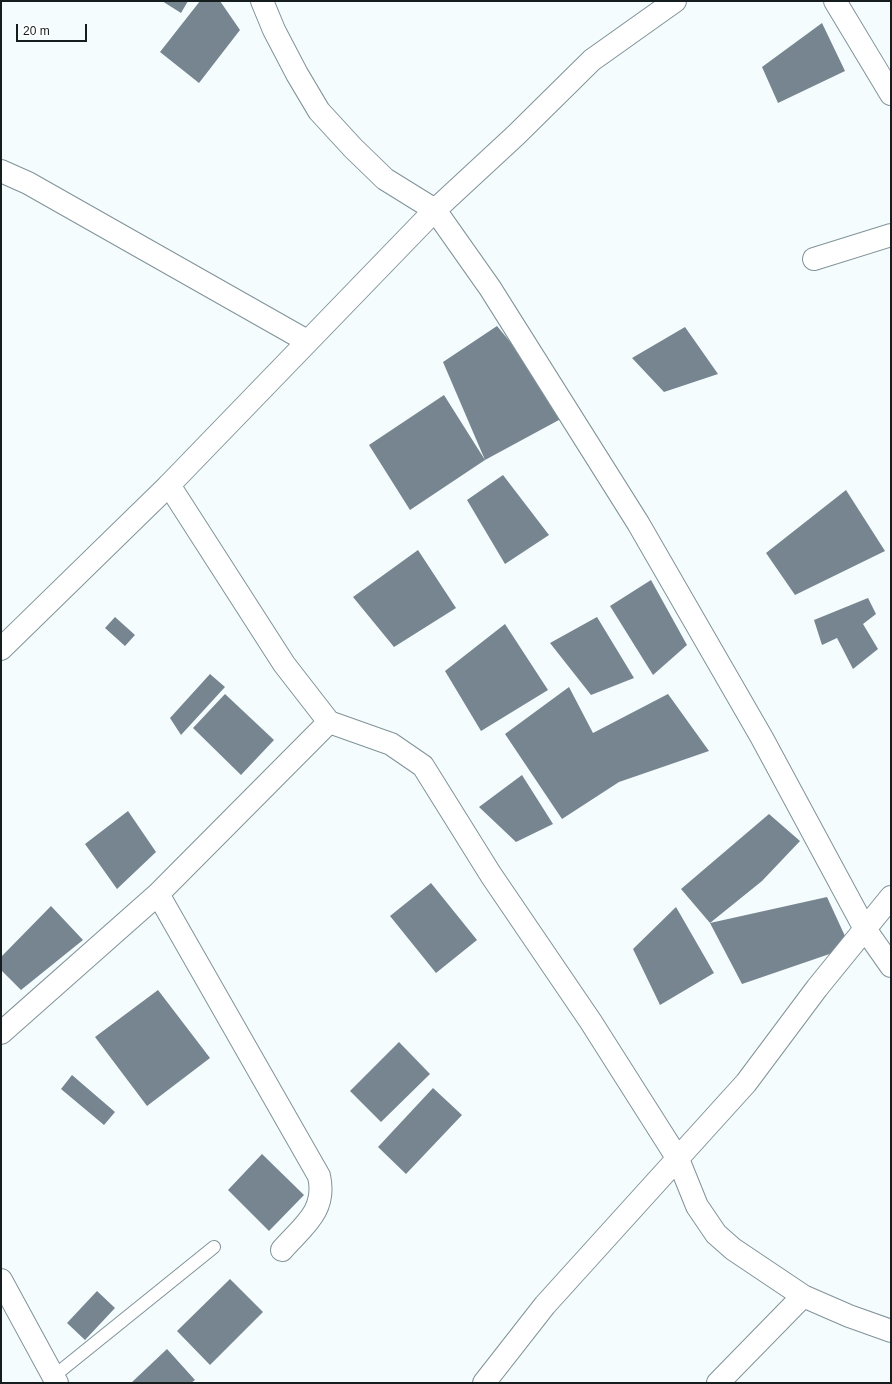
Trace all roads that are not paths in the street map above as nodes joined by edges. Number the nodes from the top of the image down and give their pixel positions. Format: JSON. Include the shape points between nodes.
{"nodes":[{"id":1,"x":262,"y":1,"type":"edge"},
{"id":2,"x":674,"y":1,"type":"edge"},
{"id":3,"x":835,"y":1,"type":"edge"},
{"id":4,"x":891,"y":94,"type":"edge"},
{"id":5,"x":1,"y":171,"type":"edge"},
{"id":6,"x":435,"y":210,"type":"junction"},
{"id":7,"x":891,"y":235,"type":"edge"},
{"id":8,"x":814,"y":259,"type":"dead end"},
{"id":9,"x":306,"y":341,"type":"junction"},
{"id":10,"x":170,"y":485,"type":"junction"},
{"id":11,"x":1,"y":649,"type":"edge"},
{"id":12,"x":329,"y":722,"type":"junction"},
{"id":13,"x":158,"y":894,"type":"junction"},
{"id":14,"x":891,"y":897,"type":"edge"},
{"id":15,"x":865,"y":929,"type":"junction"},
{"id":16,"x":891,"y":966,"type":"edge"},
{"id":17,"x":1,"y":1033,"type":"edge"},
{"id":18,"x":678,"y":1159,"type":"junction"},
{"id":19,"x":214,"y":1247,"type":"dead end"},
{"id":20,"x":282,"y":1250,"type":"dead end"},
{"id":21,"x":1,"y":1280,"type":"edge"},
{"id":22,"x":804,"y":1296,"type":"junction"},
{"id":23,"x":891,"y":1330,"type":"edge"},
{"id":24,"x":56,"y":1379,"type":"edge"},
{"id":25,"x":484,"y":1383,"type":"edge"},
{"id":26,"x":718,"y":1383,"type":"edge"}],
"edges":[{"from":1,"to":6,"type":"street","via":[[280,43],[320,111],[385,179]]},
{"from":2,"to":6,"type":"street","via":[[592,60]]},
{"from":3,"to":4,"type":"street"},
{"from":5,"to":9,"type":"street","via":[[35,186]]},
{"from":6,"to":9,"type":"street"},
{"from":6,"to":15,"type":"street","via":[[494,294],[638,523],[762,738]]},
{"from":7,"to":8,"type":"street"},
{"from":9,"to":10,"type":"street"},
{"from":10,"to":11,"type":"street"},
{"from":10,"to":12,"type":"street","via":[[284,664]]},
{"from":12,"to":13,"type":"street"},
{"from":12,"to":18,"type":"street","via":[[391,744],[423,766]]},
{"from":13,"to":17,"type":"street"},
{"from":13,"to":20,"type":"street","via":[[319,1176],[322,1189],[316,1211]]},
{"from":14,"to":15,"type":"street"},
{"from":15,"to":16,"type":"street"},
{"from":15,"to":18,"type":"street","via":[[746,1083]]},
{"from":18,"to":22,"type":"street","via":[[697,1206],[716,1234],[733,1249]]},
{"from":18,"to":25,"type":"street","via":[[545,1304]]},
{"from":19,"to":24,"type":"lane"},
{"from":21,"to":24,"type":"street"},
{"from":22,"to":23,"type":"street","via":[[849,1316]]},
{"from":22,"to":26,"type":"street"}]}
